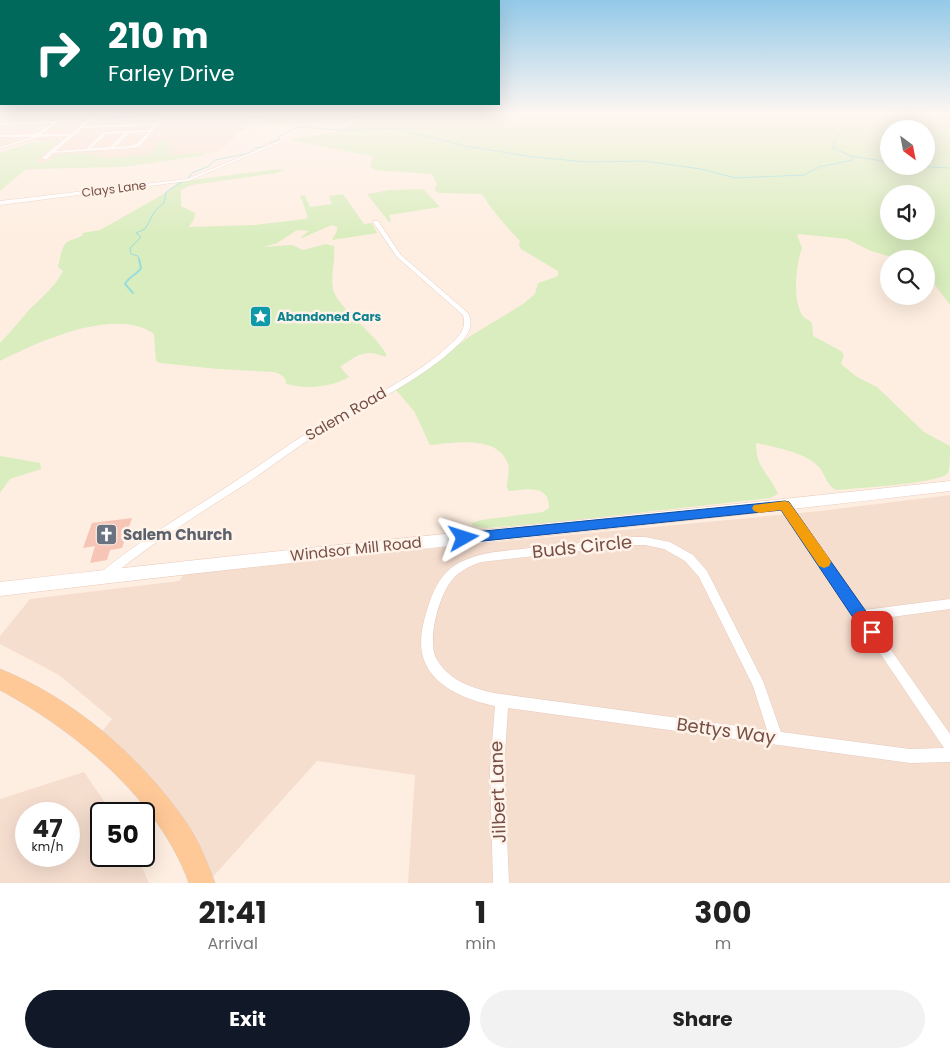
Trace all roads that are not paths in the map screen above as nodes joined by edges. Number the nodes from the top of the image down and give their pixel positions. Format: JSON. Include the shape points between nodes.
{"nodes":[{"id":1,"x":49,"y":155,"type":"edge"},
{"id":2,"x":248,"y":155,"type":"edge"},
{"id":3,"x":46,"y":158,"type":"dead end"},
{"id":4,"x":0,"y":203,"type":"edge"},
{"id":5,"x":376,"y":222,"type":"dead end"},
{"id":6,"x":950,"y":486,"type":"edge"},
{"id":7,"x":785,"y":505,"type":"junction"},
{"id":8,"x":103,"y":577,"type":"junction"},
{"id":9,"x":0,"y":589,"type":"edge"},
{"id":10,"x":950,"y":604,"type":"edge"},
{"id":11,"x":860,"y":616,"type":"junction"},
{"id":12,"x":0,"y":679,"type":"edge"},
{"id":13,"x":502,"y":701,"type":"junction"},
{"id":14,"x":776,"y":738,"type":"junction"},
{"id":15,"x":950,"y":746,"type":"edge"},
{"id":16,"x":950,"y":755,"type":"edge"},
{"id":17,"x":202,"y":883,"type":"edge"},
{"id":18,"x":502,"y":883,"type":"edge"}],
"edges":[{"from":1,"to":3,"type":"street"},
{"from":2,"to":4,"type":"street","name":"Clays Lane","via":[[188,180]]},
{"from":5,"to":8,"type":"street","name":"Salem Road","via":[[399,256],[466,314],[468,323],[464,334],[444,353],[410,376],[299,441],[145,542]]},
{"from":6,"to":7,"type":"main road","name":"Windsor Mill Road"},
{"from":7,"to":8,"type":"main road","name":"Windsor Mill Road"},
{"from":7,"to":11,"type":"street"},
{"from":8,"to":9,"type":"main road","name":"Windsor Mill Road"},
{"from":10,"to":11,"type":"street"},
{"from":11,"to":15,"type":"street"},
{"from":12,"to":17,"type":"main road","via":[[71,722],[134,779],[166,814],[188,847]]},
{"from":13,"to":14,"type":"street","name":"Bettys Way"},
{"from":13,"to":14,"type":"street","name":"Buds Circle","via":[[465,692],[442,676],[428,655],[428,632],[437,596],[447,577],[468,562],[481,558],[645,541],[678,552],[703,574],[759,685]]},
{"from":13,"to":18,"type":"street","name":"Jilbert Lane","via":[[496,754]]},
{"from":14,"to":16,"type":"street","name":"Bettys Way","via":[[910,756]]}]}
